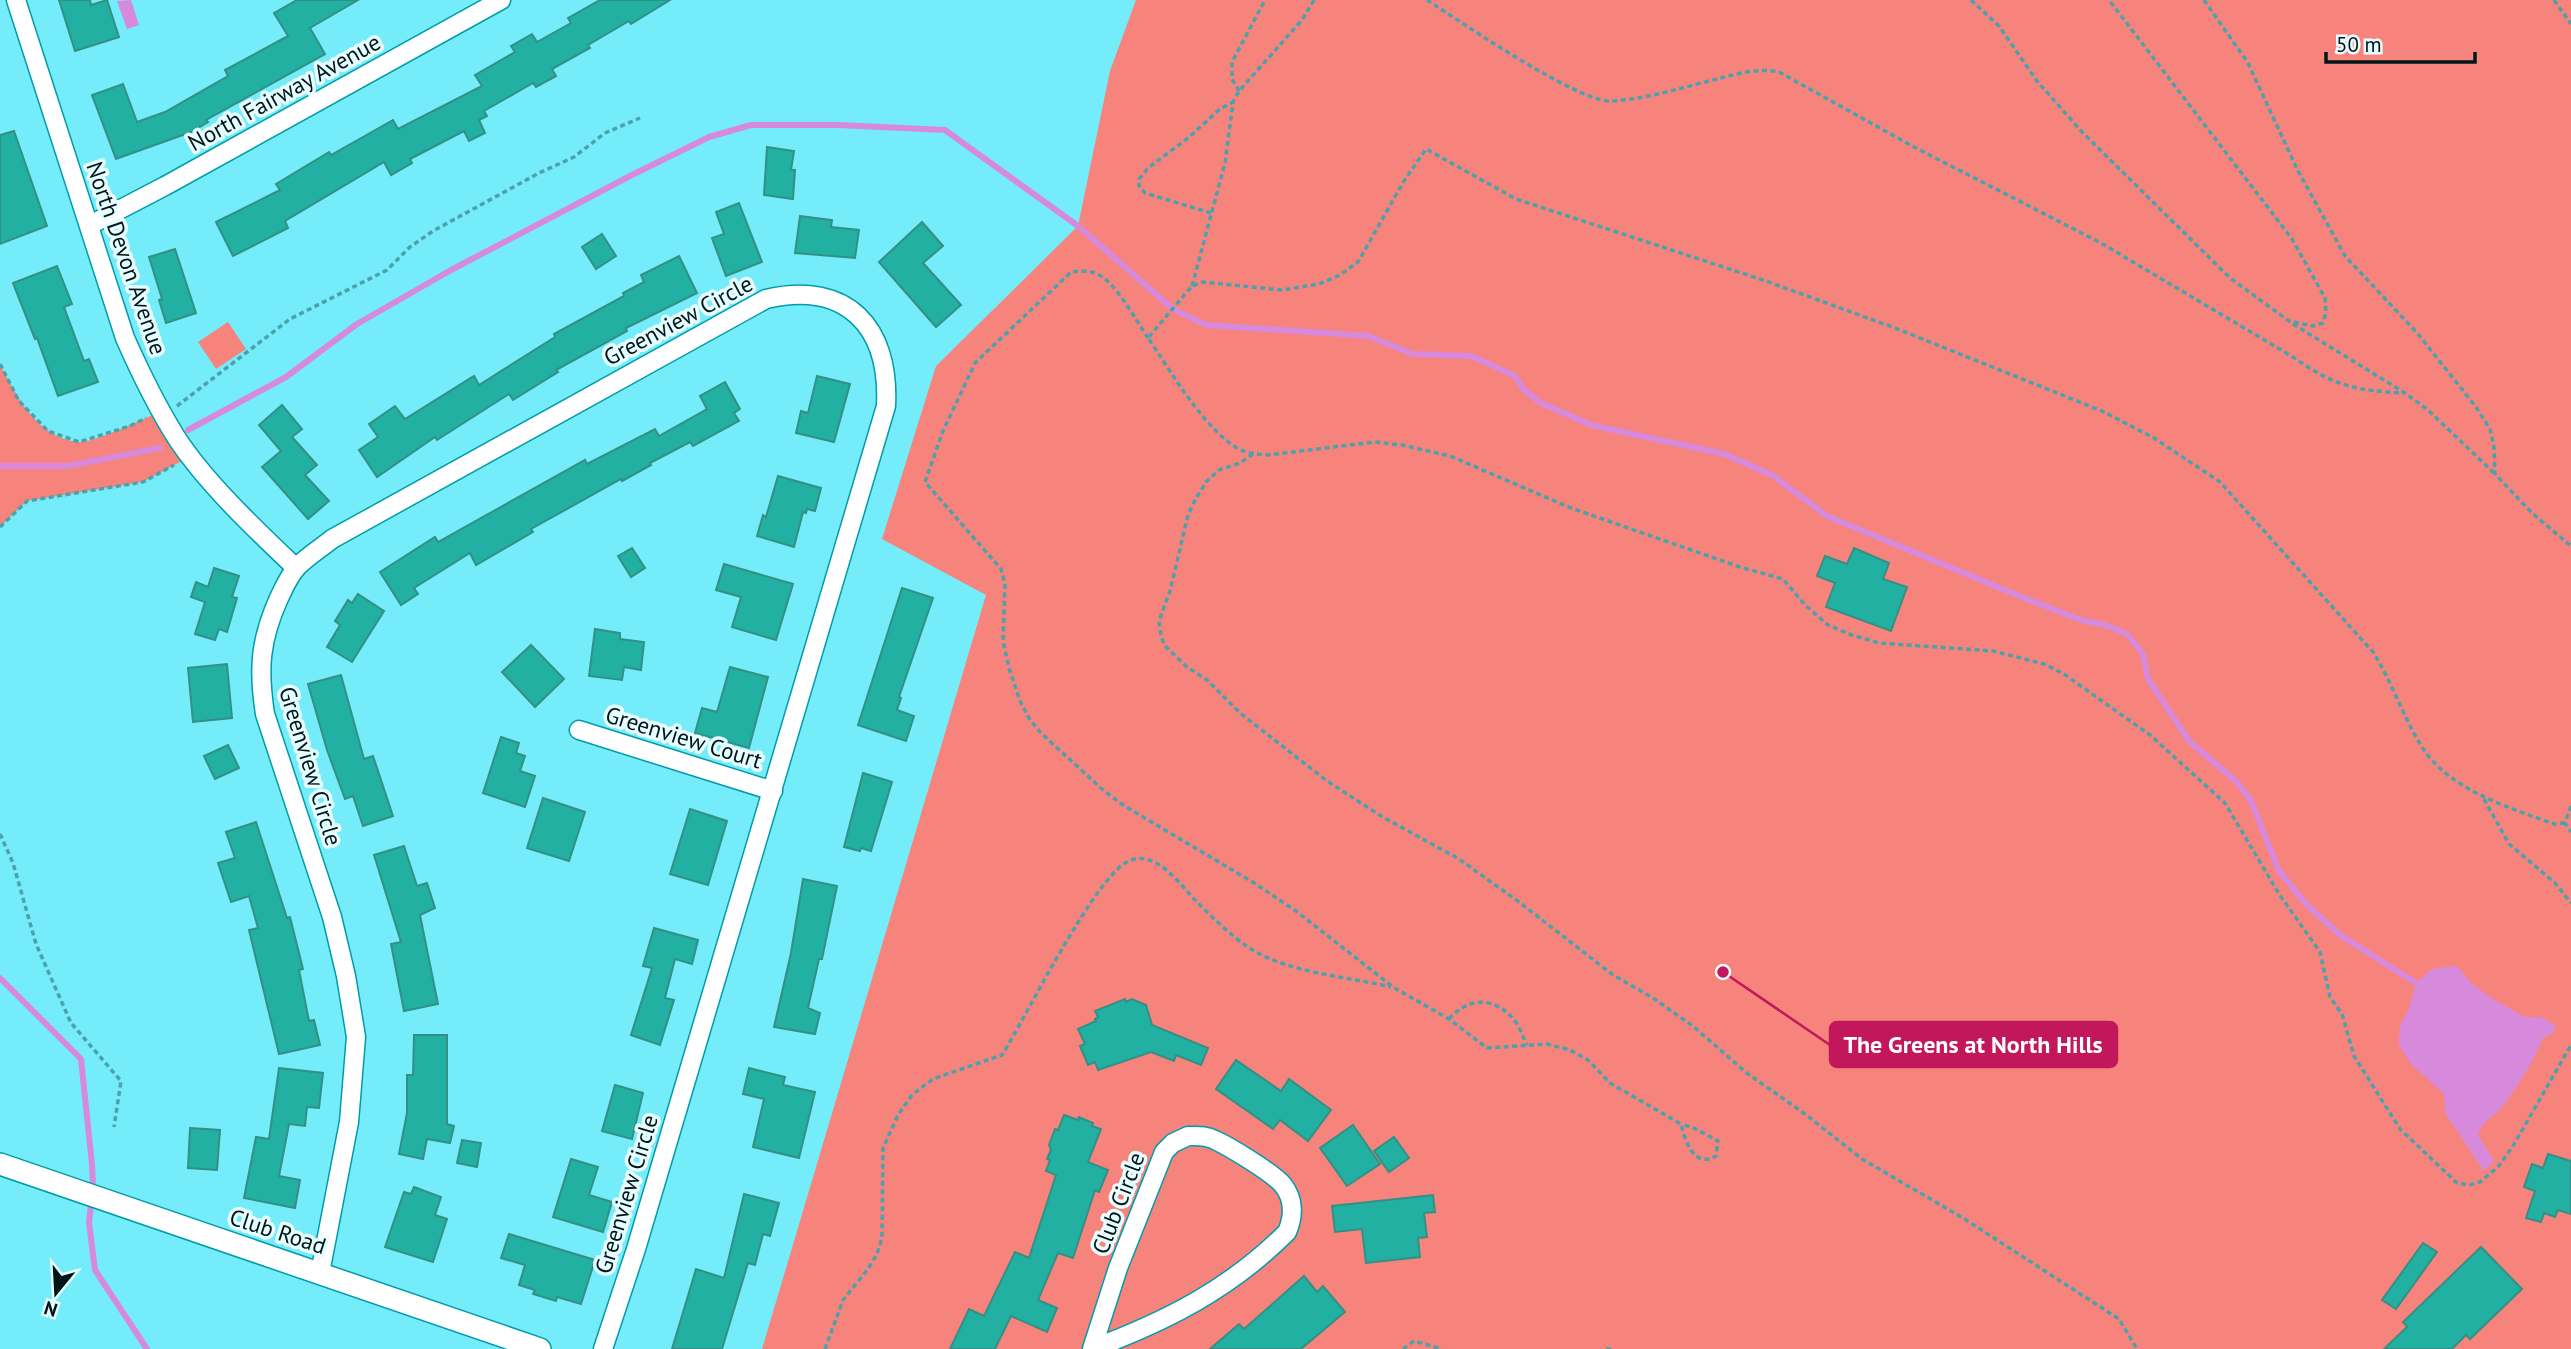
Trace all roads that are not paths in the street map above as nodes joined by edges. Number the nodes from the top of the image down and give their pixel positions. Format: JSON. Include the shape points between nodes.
{"nodes":[{"id":1,"x":16,"y":0,"type":"edge"},
{"id":2,"x":501,"y":0,"type":"edge"},
{"id":3,"x":90,"y":225,"type":"junction"},
{"id":4,"x":296,"y":568,"type":"junction"},
{"id":5,"x":579,"y":730,"type":"dead end"},
{"id":6,"x":774,"y":790,"type":"junction"},
{"id":7,"x":0,"y":1164,"type":"edge"},
{"id":8,"x":320,"y":1273,"type":"junction"},
{"id":9,"x":540,"y":1349,"type":"edge"},
{"id":10,"x":603,"y":1349,"type":"edge"},
{"id":11,"x":1092,"y":1349,"type":"edge"}],
"edges":[{"from":1,"to":3,"type":"street","name":"North Devon Avenue"},
{"from":2,"to":3,"type":"street","name":"North Fairway Avenue"},
{"from":3,"to":4,"type":"street","name":"North Devon Avenue","via":[[125,338],[178,440],[258,532]]},
{"from":4,"to":6,"type":"street","name":"Greenview Circle","via":[[332,539],[766,299],[809,294],[845,306],[864,320],[876,338],[888,380],[886,406]]},
{"from":4,"to":8,"type":"street","name":"Greenview Circle","via":[[270,618],[261,651],[260,682],[265,714],[332,917],[356,1037],[349,1122]]},
{"from":5,"to":6,"type":"street","name":"Greenview Court"},
{"from":6,"to":10,"type":"street","name":"Greenview Circle"},
{"from":7,"to":8,"type":"street","name":"Club Road"},
{"from":8,"to":9,"type":"street","name":"Club Road"},
{"from":11,"to":11,"type":"street","name":"Club Circle","via":[[1206,1297],[1273,1246],[1292,1221],[1290,1197],[1283,1186],[1214,1139],[1188,1136],[1173,1143],[1164,1152],[1144,1198]]}]}
